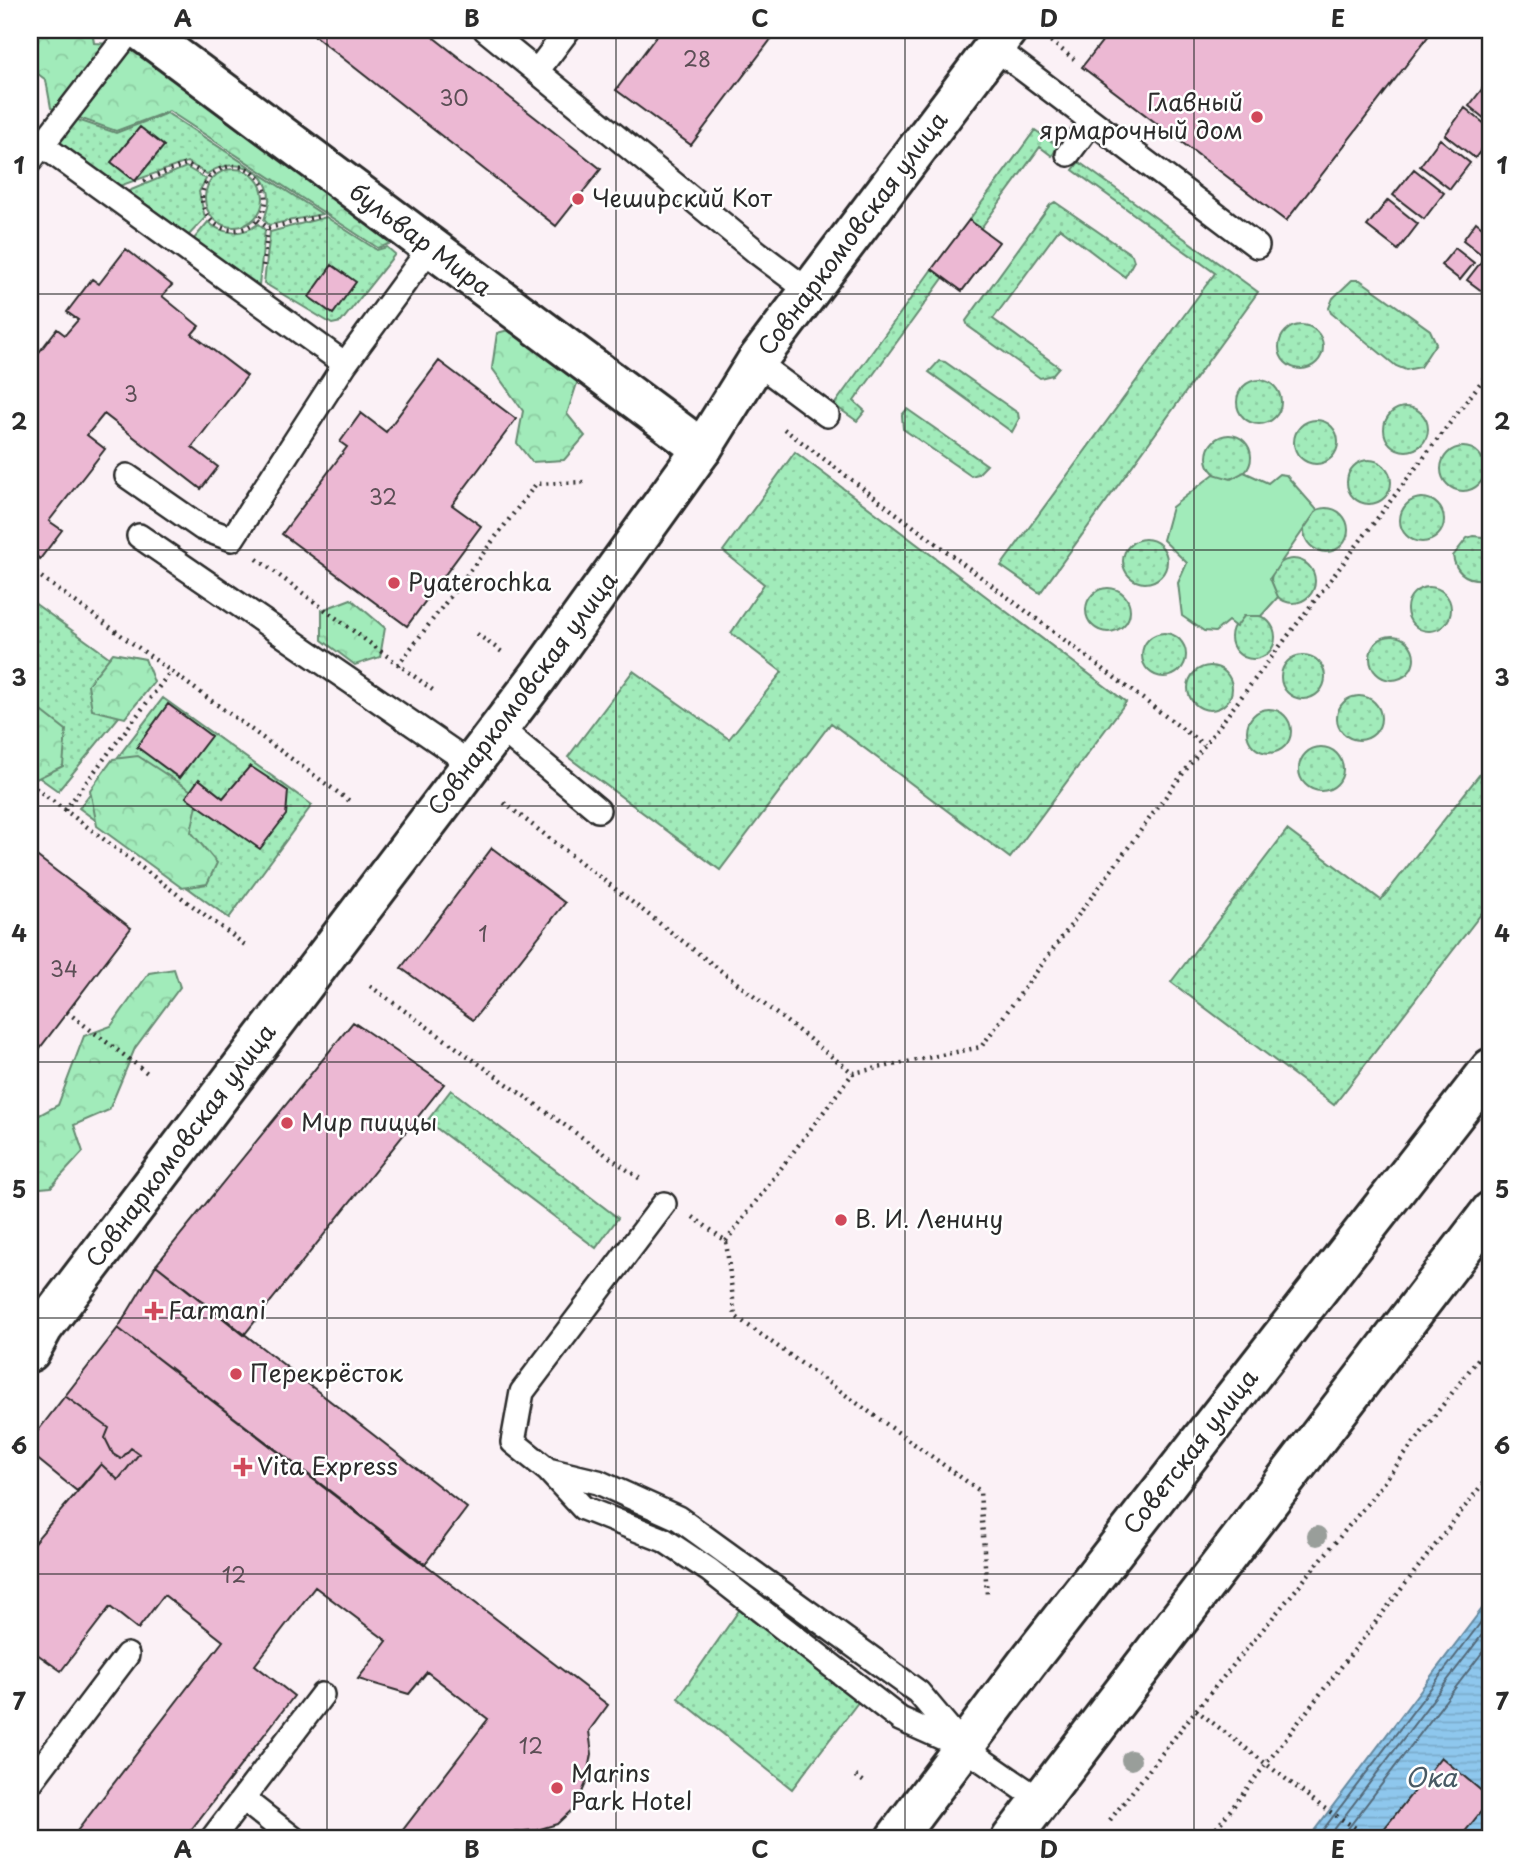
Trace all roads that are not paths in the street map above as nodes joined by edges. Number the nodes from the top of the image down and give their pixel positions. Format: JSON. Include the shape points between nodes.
{"nodes":[{"id":1,"x":131,"y":30,"type":"edge"},
{"id":2,"x":140,"y":30,"type":"edge"},
{"id":3,"x":486,"y":30,"type":"edge"},
{"id":4,"x":568,"y":30,"type":"edge"},
{"id":5,"x":1001,"y":38,"type":"edge"},
{"id":6,"x":537,"y":71,"type":"junction"},
{"id":7,"x":1091,"y":123,"type":"junction"},
{"id":8,"x":36,"y":153,"type":"edge"},
{"id":9,"x":1068,"y":154,"type":"dead end"},
{"id":10,"x":1257,"y":246,"type":"dead end"},
{"id":11,"x":430,"y":248,"type":"junction"},
{"id":12,"x":810,"y":292,"type":"junction"},
{"id":13,"x":756,"y":362,"type":"junction"},
{"id":14,"x":345,"y":364,"type":"junction"},
{"id":15,"x":827,"y":415,"type":"dead end"},
{"id":16,"x":702,"y":449,"type":"junction"},
{"id":17,"x":127,"y":476,"type":"dead end"},
{"id":18,"x":139,"y":536,"type":"dead end"},
{"id":19,"x":499,"y":727,"type":"junction"},
{"id":20,"x":471,"y":764,"type":"junction"},
{"id":21,"x":598,"y":810,"type":"dead end"},
{"id":22,"x":1491,"y":1068,"type":"edge"},
{"id":23,"x":664,"y":1204,"type":"dead end"},
{"id":24,"x":1491,"y":1211,"type":"edge"},
{"id":25,"x":30,"y":1352,"type":"edge"},
{"id":26,"x":548,"y":1470,"type":"junction"},
{"id":27,"x":127,"y":1655,"type":"dead end"},
{"id":28,"x":322,"y":1695,"type":"dead end"},
{"id":29,"x":964,"y":1746,"type":"junction"},
{"id":30,"x":30,"y":1783,"type":"edge"},
{"id":31,"x":243,"y":1799,"type":"junction"},
{"id":32,"x":1041,"y":1801,"type":"junction"},
{"id":33,"x":212,"y":1839,"type":"edge"},
{"id":34,"x":295,"y":1839,"type":"edge"},
{"id":35,"x":895,"y":1839,"type":"edge"},
{"id":36,"x":1012,"y":1839,"type":"edge"}],
"edges":[{"from":1,"to":8,"type":"lane"},
{"from":2,"to":11,"type":"street","name":"бульвар Мира"},
{"from":3,"to":6,"type":"lane"},
{"from":4,"to":6,"type":"lane"},
{"from":5,"to":7,"type":"lane"},
{"from":5,"to":12,"type":"street","name":"Совнаркомовская улица"},
{"from":6,"to":12,"type":"lane"},
{"from":7,"to":9,"type":"lane"},
{"from":7,"to":10,"type":"lane"},
{"from":8,"to":14,"type":"lane","via":[[110,194]]},
{"from":11,"to":14,"type":"lane"},
{"from":11,"to":16,"type":"street","name":"бульвар Мира"},
{"from":12,"to":13,"type":"street","name":"Совнаркомовская улица"},
{"from":13,"to":15,"type":"lane"},
{"from":13,"to":16,"type":"street","name":"Совнаркомовская улица"},
{"from":14,"to":17,"type":"lane","via":[[232,539],[202,528]]},
{"from":16,"to":19,"type":"street","name":"Совнаркомовская улица"},
{"from":18,"to":20,"type":"lane"},
{"from":19,"to":20,"type":"street","name":"Совнаркомовская улица"},
{"from":19,"to":21,"type":"lane"},
{"from":20,"to":25,"type":"street","name":"Совнаркомовская улица","via":[[43,1328]]},
{"from":22,"to":29,"type":"street","name":"Советская улица"},
{"from":23,"to":26,"type":"lane","via":[[522,1392],[513,1442]]},
{"from":24,"to":32,"type":"street"},
{"from":26,"to":29,"type":"lane","via":[[583,1508],[664,1540],[709,1570],[900,1719]]},
{"from":26,"to":29,"type":"lane","via":[[598,1482],[678,1518],[918,1692]]},
{"from":27,"to":30,"type":"lane"},
{"from":28,"to":31,"type":"lane"},
{"from":29,"to":32,"type":"lane"},
{"from":29,"to":35,"type":"street","name":"Советская улица"},
{"from":31,"to":33,"type":"lane"},
{"from":31,"to":34,"type":"lane"},
{"from":32,"to":36,"type":"street"}]}
